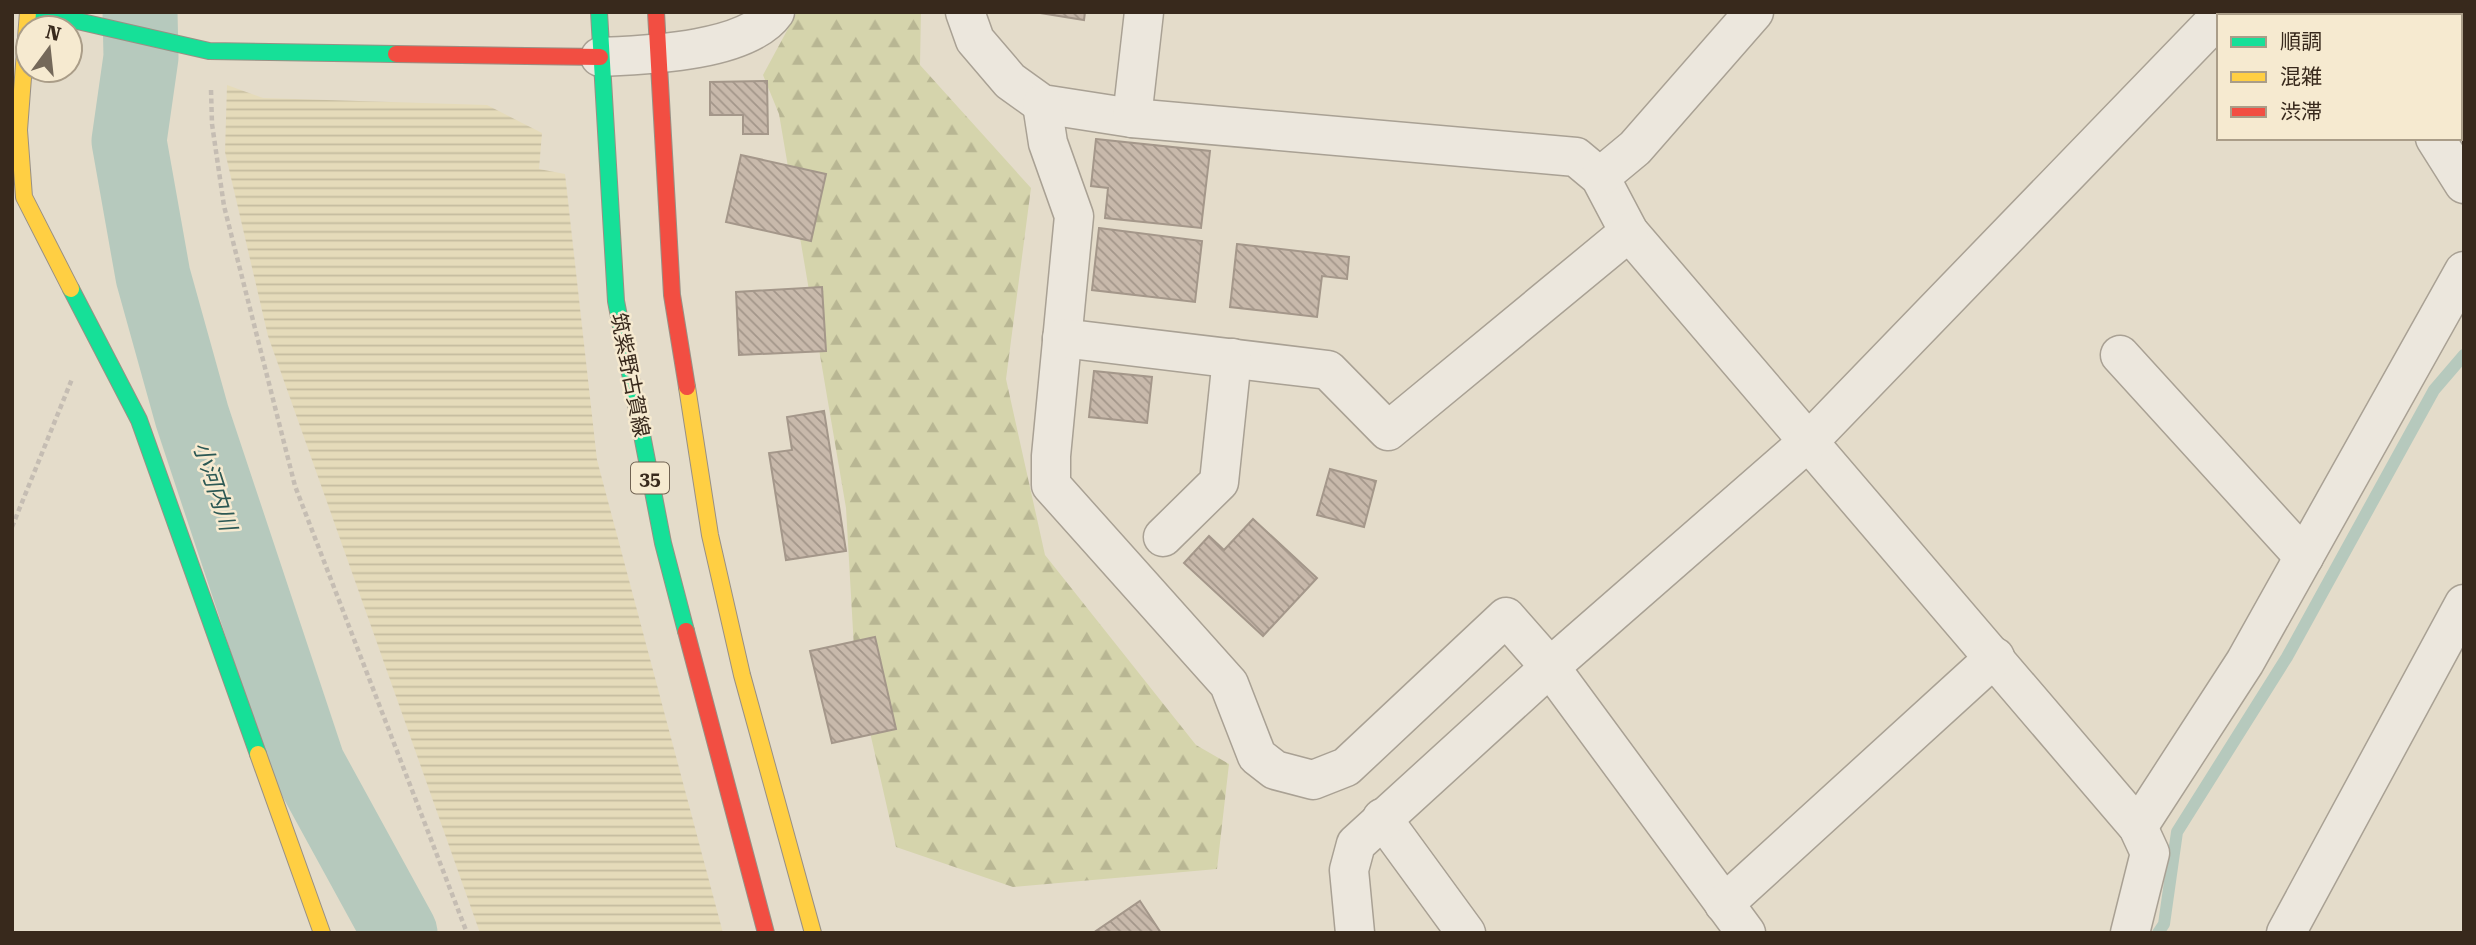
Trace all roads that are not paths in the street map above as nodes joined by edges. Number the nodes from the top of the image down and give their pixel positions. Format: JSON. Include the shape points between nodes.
{"nodes":[{"id":1,"x":28,"y":12,"type":"edge"},
{"id":2,"x":38,"y":12,"type":"edge"},
{"id":3,"x":599,"y":12,"type":"edge"},
{"id":4,"x":656,"y":12,"type":"edge"},
{"id":5,"x":775,"y":12,"type":"edge"},
{"id":6,"x":965,"y":12,"type":"edge"},
{"id":7,"x":1144,"y":12,"type":"edge"},
{"id":8,"x":1754,"y":12,"type":"edge"},
{"id":9,"x":2217,"y":19,"type":"edge"},
{"id":10,"x":657,"y":55,"type":"junction"},
{"id":11,"x":600,"y":57,"type":"junction"},
{"id":12,"x":1042,"y":104,"type":"junction"},
{"id":13,"x":1132,"y":118,"type":"junction"},
{"id":14,"x":2436,"y":140,"type":"edge"},
{"id":15,"x":1600,"y":177,"type":"junction"},
{"id":16,"x":2464,"y":184,"type":"edge"},
{"id":17,"x":1629,"y":232,"type":"junction"},
{"id":18,"x":2464,"y":271,"type":"edge"},
{"id":19,"x":2456,"y":307,"type":"edge"},
{"id":20,"x":1062,"y":338,"type":"junction"},
{"id":21,"x":2120,"y":355,"type":"dead end"},
{"id":22,"x":1232,"y":358,"type":"junction"},
{"id":23,"x":1810,"y":440,"type":"junction"},
{"id":24,"x":1163,"y":537,"type":"dead end"},
{"id":25,"x":2304,"y":558,"type":"junction"},
{"id":26,"x":2464,"y":604,"type":"edge"},
{"id":27,"x":1995,"y":657,"type":"junction"},
{"id":28,"x":1550,"y":667,"type":"junction"},
{"id":29,"x":1382,"y":818,"type":"junction"},
{"id":30,"x":2138,"y":827,"type":"junction"},
{"id":31,"x":1735,"y":918,"type":"edge"},
{"id":32,"x":322,"y":933,"type":"edge"},
{"id":33,"x":766,"y":933,"type":"edge"},
{"id":34,"x":813,"y":933,"type":"edge"},
{"id":35,"x":1354,"y":933,"type":"edge"},
{"id":36,"x":1466,"y":933,"type":"edge"},
{"id":37,"x":2130,"y":933,"type":"edge"},
{"id":38,"x":2286,"y":933,"type":"edge"}],
"edges":[{"from":1,"to":32,"type":"main road","via":[[19,130],[24,197],[139,420]]},
{"from":2,"to":11,"type":"main road","via":[[209,51]]},
{"from":3,"to":11,"type":"main road","name":"筑紫野古賀線","number":"35"},
{"from":4,"to":10,"type":"main road","number":"35"},
{"from":5,"to":10,"type":"street","via":[[767,24],[709,47]]},
{"from":6,"to":12,"type":"street","via":[[975,40],[1010,81]]},
{"from":7,"to":13,"type":"street"},
{"from":8,"to":15,"type":"street","via":[[1635,148]]},
{"from":9,"to":23,"type":"street"},
{"from":10,"to":11,"type":"street"},
{"from":10,"to":34,"type":"main road","number":"35","via":[[672,295],[710,535],[742,675]]},
{"from":11,"to":33,"type":"main road","name":"筑紫野古賀線","number":"35","via":[[616,301],[663,543]]},
{"from":12,"to":13,"type":"street"},
{"from":12,"to":20,"type":"street","via":[[1048,143],[1074,216]]},
{"from":13,"to":15,"type":"street","via":[[1576,157]]},
{"from":14,"to":16,"type":"street"},
{"from":15,"to":17,"type":"street"},
{"from":17,"to":22,"type":"street","via":[[1388,431],[1328,370]]},
{"from":17,"to":23,"type":"street"},
{"from":18,"to":19,"type":"street"},
{"from":19,"to":25,"type":"street"},
{"from":20,"to":22,"type":"street"},
{"from":20,"to":28,"type":"street","via":[[1051,485],[1228,684],[1257,756],[1275,770],[1312,780],[1346,767],[1506,617]]},
{"from":21,"to":25,"type":"street"},
{"from":22,"to":24,"type":"street","via":[[1219,482]]},
{"from":23,"to":27,"type":"street"},
{"from":23,"to":28,"type":"street"},
{"from":25,"to":30,"type":"street","via":[[2245,662]]},
{"from":26,"to":38,"type":"street"},
{"from":27,"to":30,"type":"street"},
{"from":27,"to":31,"type":"street"},
{"from":28,"to":29,"type":"street"},
{"from":28,"to":31,"type":"street"},
{"from":29,"to":35,"type":"street","via":[[1356,844],[1349,870]]},
{"from":29,"to":36,"type":"street"},
{"from":30,"to":37,"type":"street","via":[[2150,853]]}]}
